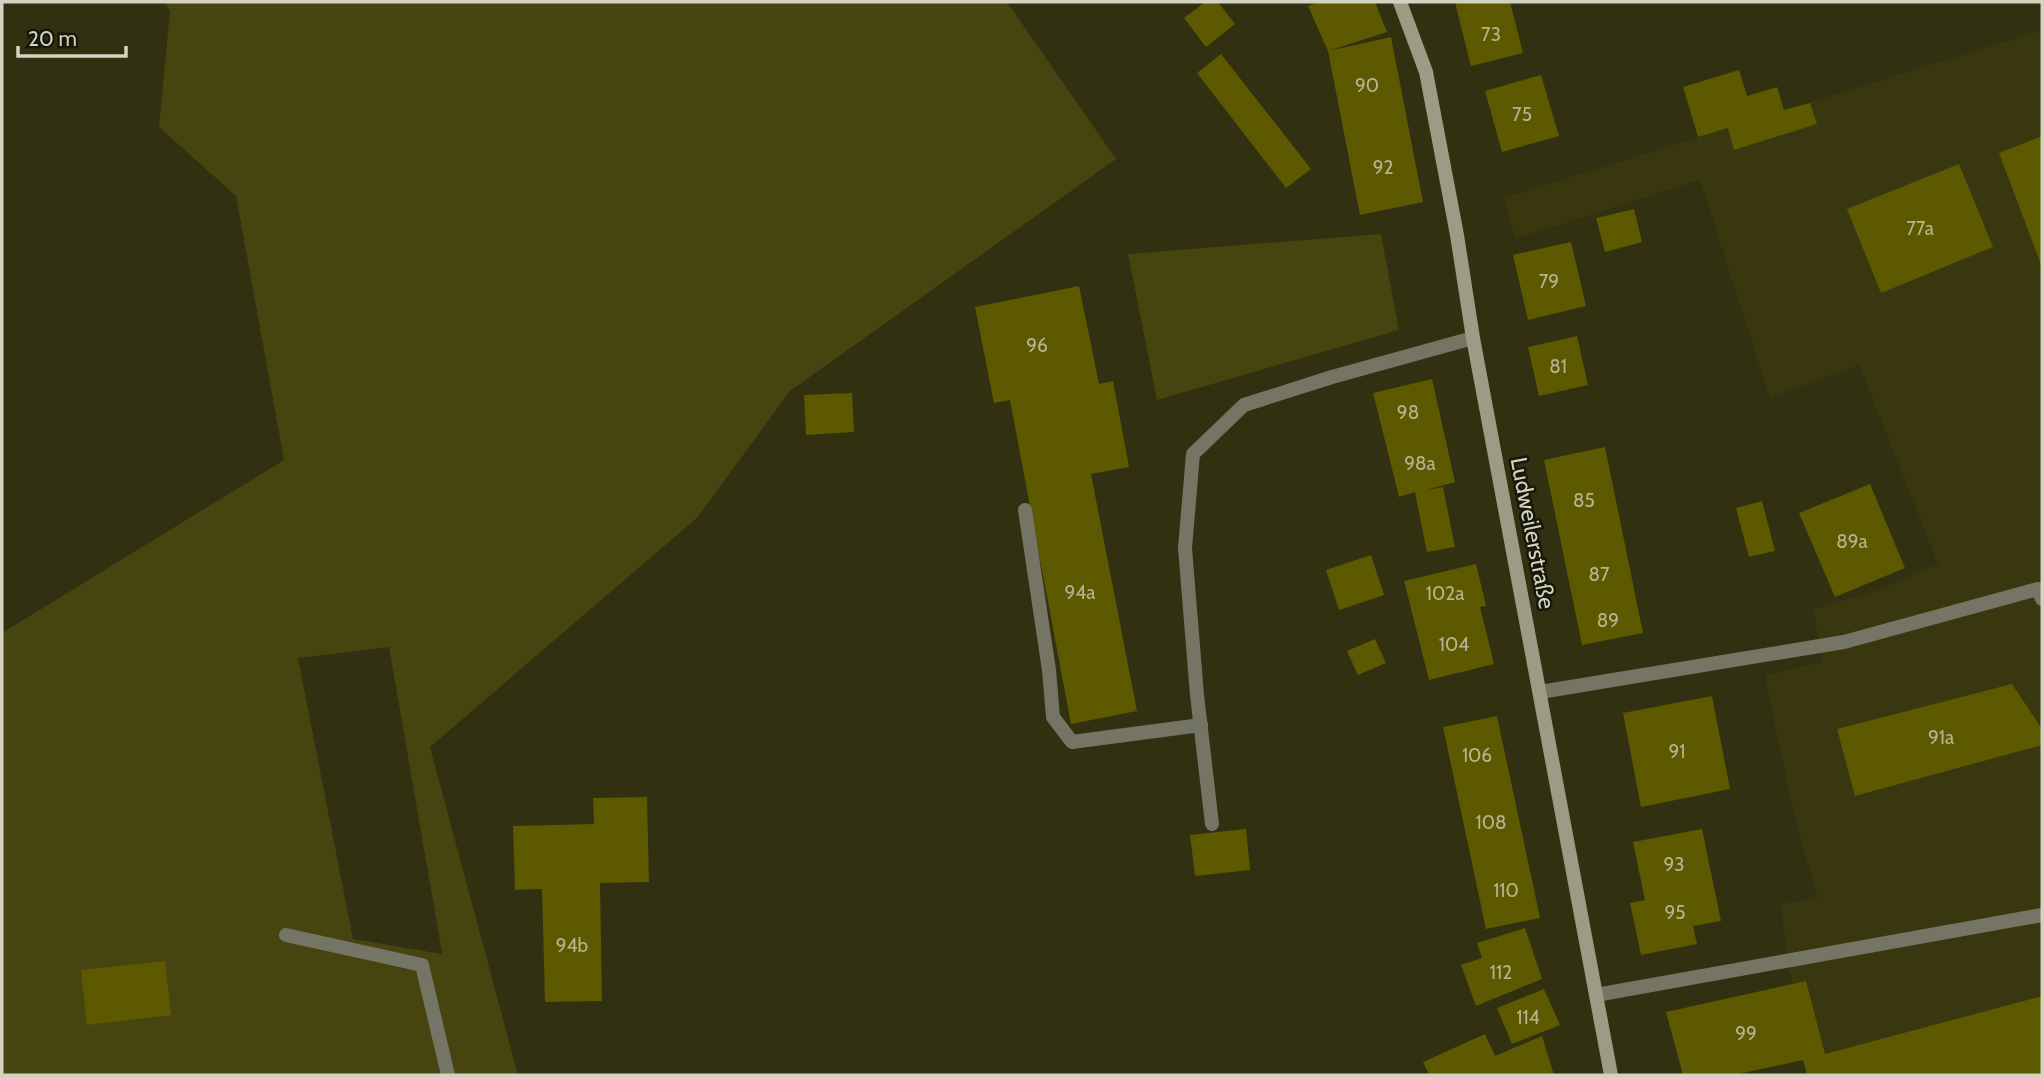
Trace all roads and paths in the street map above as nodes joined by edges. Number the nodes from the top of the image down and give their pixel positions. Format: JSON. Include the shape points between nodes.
{"nodes":[{"id":1,"x":1400,"y":2,"type":"edge"},
{"id":2,"x":1473,"y":338,"type":"junction"},
{"id":3,"x":1025,"y":510,"type":"dead end"},
{"id":4,"x":2042,"y":599,"type":"edge"},
{"id":5,"x":1540,"y":692,"type":"junction"},
{"id":6,"x":1201,"y":725,"type":"junction"},
{"id":7,"x":1212,"y":824,"type":"dead end"},
{"id":8,"x":2042,"y":915,"type":"edge"},
{"id":9,"x":286,"y":935,"type":"dead end"},
{"id":10,"x":1596,"y":995,"type":"junction"},
{"id":11,"x":448,"y":1075,"type":"edge"},
{"id":12,"x":1611,"y":1075,"type":"edge"}],
"edges":[{"from":1,"to":2,"type":"main road","name":"Ludweilerstraße","via":[[1426,72]]},
{"from":2,"to":5,"type":"main road","name":"Ludweilerstraße"},
{"from":2,"to":6,"type":"street","via":[[1244,405],[1193,454],[1185,548]]},
{"from":3,"to":6,"type":"street","via":[[1053,717],[1072,742]]},
{"from":4,"to":5,"type":"street","via":[[2038,589],[1844,642]]},
{"from":5,"to":10,"type":"main road","name":"Ludweilerstraße"},
{"from":6,"to":7,"type":"street"},
{"from":8,"to":10,"type":"street"},
{"from":9,"to":11,"type":"street","via":[[422,965]]},
{"from":10,"to":12,"type":"main road","name":"Ludweilerstraße"}]}
